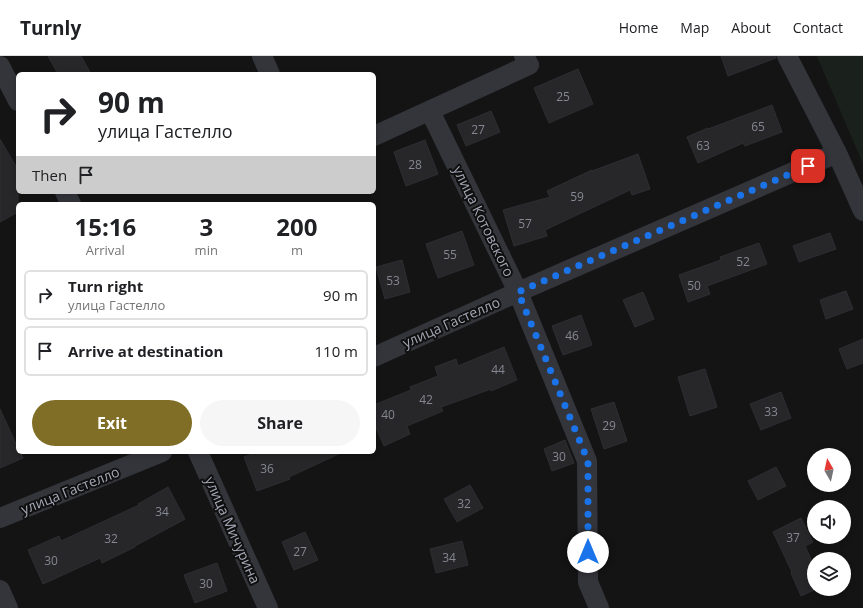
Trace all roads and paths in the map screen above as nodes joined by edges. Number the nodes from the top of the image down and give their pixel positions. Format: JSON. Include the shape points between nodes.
{"nodes":[{"id":1,"x":262,"y":56,"type":"edge"},
{"id":2,"x":524,"y":56,"type":"edge"},
{"id":3,"x":787,"y":56,"type":"edge"},
{"id":4,"x":0,"y":66,"type":"edge"},
{"id":5,"x":269,"y":72,"type":"edge"},
{"id":6,"x":16,"y":97,"type":"edge"},
{"id":7,"x":430,"y":111,"type":"junction"},
{"id":8,"x":376,"y":135,"type":"edge"},
{"id":9,"x":837,"y":153,"type":"junction"},
{"id":10,"x":863,"y":211,"type":"edge"},
{"id":11,"x":518,"y":292,"type":"junction"},
{"id":12,"x":376,"y":356,"type":"edge"},
{"id":13,"x":157,"y":454,"type":"edge"},
{"id":14,"x":199,"y":454,"type":"edge"},
{"id":15,"x":0,"y":518,"type":"edge"},
{"id":16,"x":0,"y":590,"type":"edge"},
{"id":17,"x":8,"y":608,"type":"edge"},
{"id":18,"x":268,"y":608,"type":"edge"},
{"id":19,"x":599,"y":608,"type":"edge"}],
"edges":[{"from":1,"to":5,"type":"street"},
{"from":2,"to":7,"type":"street","via":[[529,65]]},
{"from":3,"to":9,"type":"street"},
{"from":4,"to":6,"type":"street"},
{"from":7,"to":8,"type":"street"},
{"from":7,"to":11,"type":"street","name":"улица Котовского"},
{"from":9,"to":10,"type":"street"},
{"from":9,"to":11,"type":"street","name":"улица Гастелло"},
{"from":11,"to":12,"type":"street","name":"улица Гастелло"},
{"from":11,"to":19,"type":"street","name":"улица Котовского","via":[[588,461],[588,582]]},
{"from":13,"to":15,"type":"street","name":"улица Гастелло"},
{"from":14,"to":18,"type":"street","name":"улица Мичурина"},
{"from":16,"to":17,"type":"street"}]}
